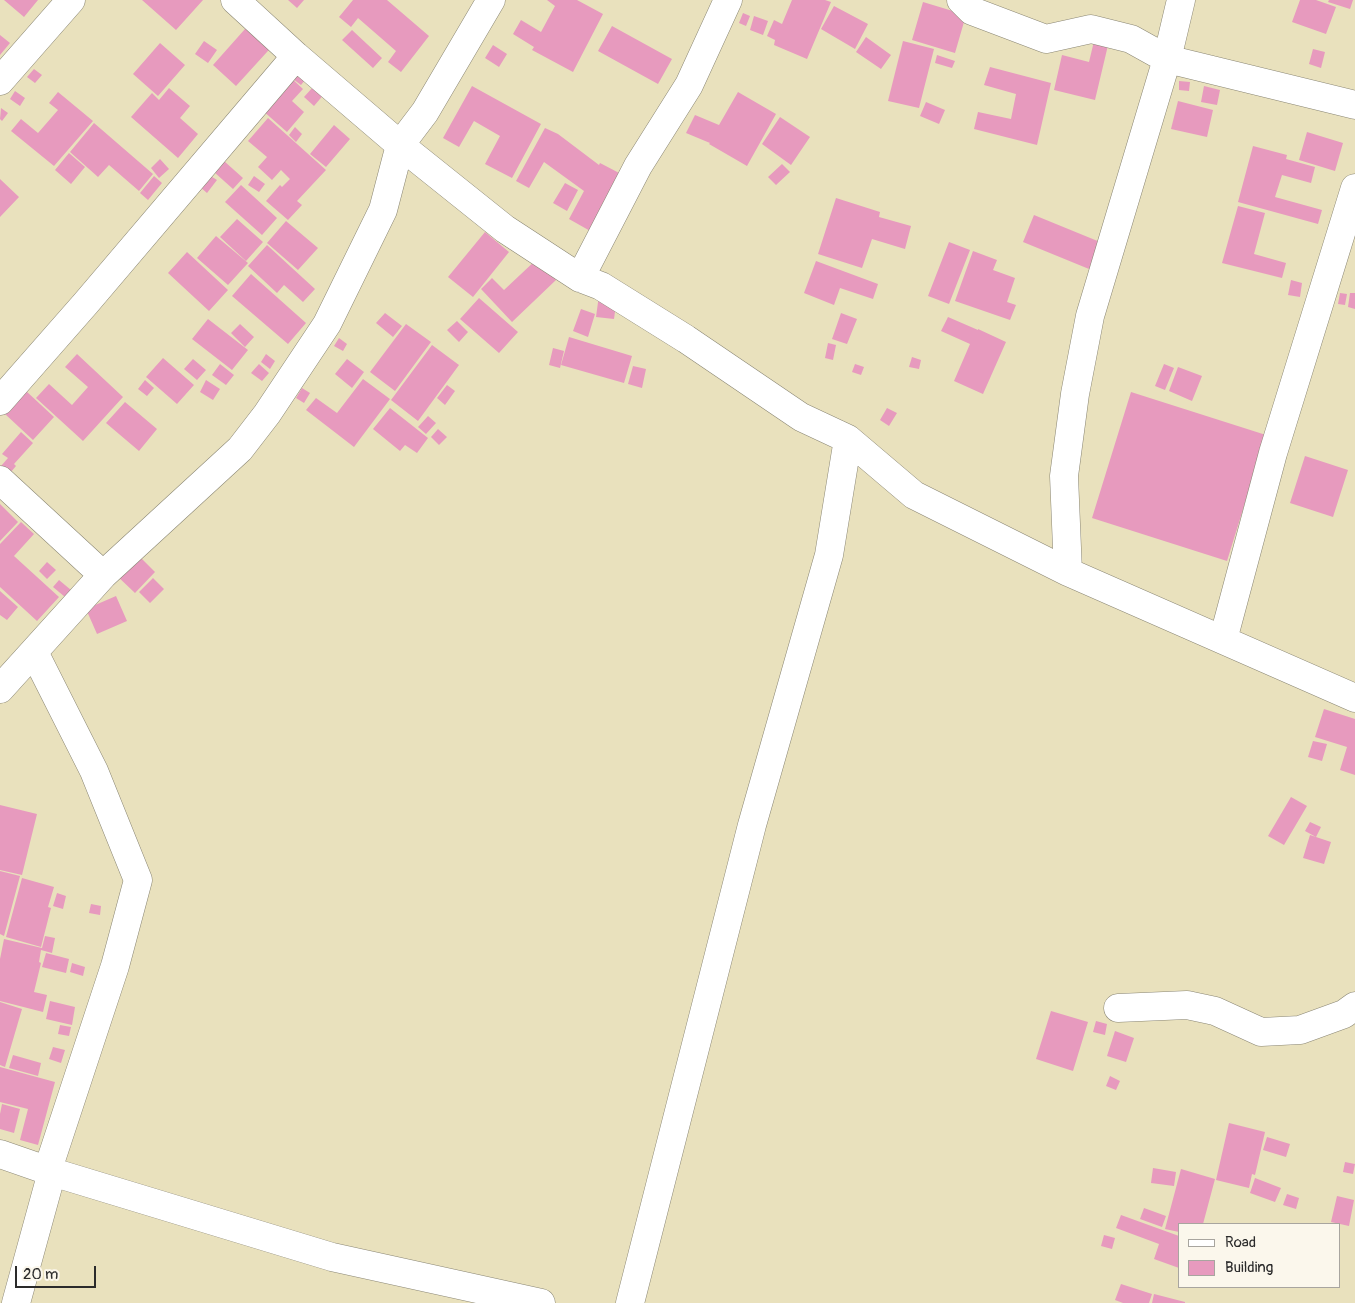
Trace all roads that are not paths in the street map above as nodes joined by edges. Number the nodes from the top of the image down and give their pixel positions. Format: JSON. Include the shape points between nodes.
{"nodes":[{"id":1,"x":71,"y":0,"type":"edge"},
{"id":2,"x":235,"y":0,"type":"edge"},
{"id":3,"x":491,"y":0,"type":"edge"},
{"id":4,"x":728,"y":0,"type":"edge"},
{"id":5,"x":961,"y":0,"type":"edge"},
{"id":6,"x":1181,"y":0,"type":"edge"},
{"id":7,"x":296,"y":56,"type":"junction"},
{"id":8,"x":1167,"y":59,"type":"junction"},
{"id":9,"x":0,"y":81,"type":"edge"},
{"id":10,"x":1355,"y":104,"type":"edge"},
{"id":11,"x":400,"y":146,"type":"junction"},
{"id":12,"x":1355,"y":188,"type":"edge"},
{"id":13,"x":580,"y":278,"type":"junction"},
{"id":14,"x":0,"y":401,"type":"edge"},
{"id":15,"x":848,"y":439,"type":"junction"},
{"id":16,"x":0,"y":480,"type":"edge"},
{"id":17,"x":1068,"y":572,"type":"junction"},
{"id":18,"x":103,"y":575,"type":"junction"},
{"id":19,"x":1223,"y":640,"type":"junction"},
{"id":20,"x":34,"y":652,"type":"junction"},
{"id":21,"x":0,"y":689,"type":"edge"},
{"id":22,"x":1355,"y":698,"type":"edge"},
{"id":23,"x":1355,"y":1006,"type":"edge"},
{"id":24,"x":1118,"y":1008,"type":"dead end"},
{"id":25,"x":0,"y":1154,"type":"edge"},
{"id":26,"x":52,"y":1172,"type":"junction"},
{"id":27,"x":16,"y":1303,"type":"edge"},
{"id":28,"x":541,"y":1303,"type":"edge"},
{"id":29,"x":630,"y":1303,"type":"edge"}],
"edges":[{"from":1,"to":9,"type":"street"},
{"from":2,"to":7,"type":"street"},
{"from":3,"to":11,"type":"street","via":[[426,112]]},
{"from":4,"to":13,"type":"street","via":[[689,85],[638,166]]},
{"from":5,"to":8,"type":"street","via":[[972,11],[1046,39],[1091,29],[1131,39]]},
{"from":6,"to":8,"type":"street"},
{"from":7,"to":11,"type":"street"},
{"from":7,"to":14,"type":"street"},
{"from":8,"to":10,"type":"street"},
{"from":8,"to":17,"type":"street","via":[[1090,316],[1064,476]]},
{"from":11,"to":13,"type":"street","via":[[505,228]]},
{"from":11,"to":18,"type":"street","via":[[383,210],[331,316],[267,414],[240,450]]},
{"from":12,"to":19,"type":"street","via":[[1273,453]]},
{"from":13,"to":15,"type":"street","via":[[602,286],[686,338],[802,417]]},
{"from":15,"to":17,"type":"street","via":[[914,495]]},
{"from":15,"to":29,"type":"street","via":[[829,555],[752,825]]},
{"from":16,"to":18,"type":"street"},
{"from":17,"to":19,"type":"street"},
{"from":18,"to":20,"type":"street"},
{"from":19,"to":22,"type":"street"},
{"from":20,"to":21,"type":"street"},
{"from":20,"to":26,"type":"street","via":[[94,770],[138,880],[116,966],[51,1160]]},
{"from":23,"to":24,"type":"street","via":[[1344,1014],[1300,1030],[1261,1032],[1215,1011],[1187,1005]]},
{"from":25,"to":26,"type":"street"},
{"from":26,"to":27,"type":"street"},
{"from":26,"to":28,"type":"street","via":[[332,1257]]}]}
